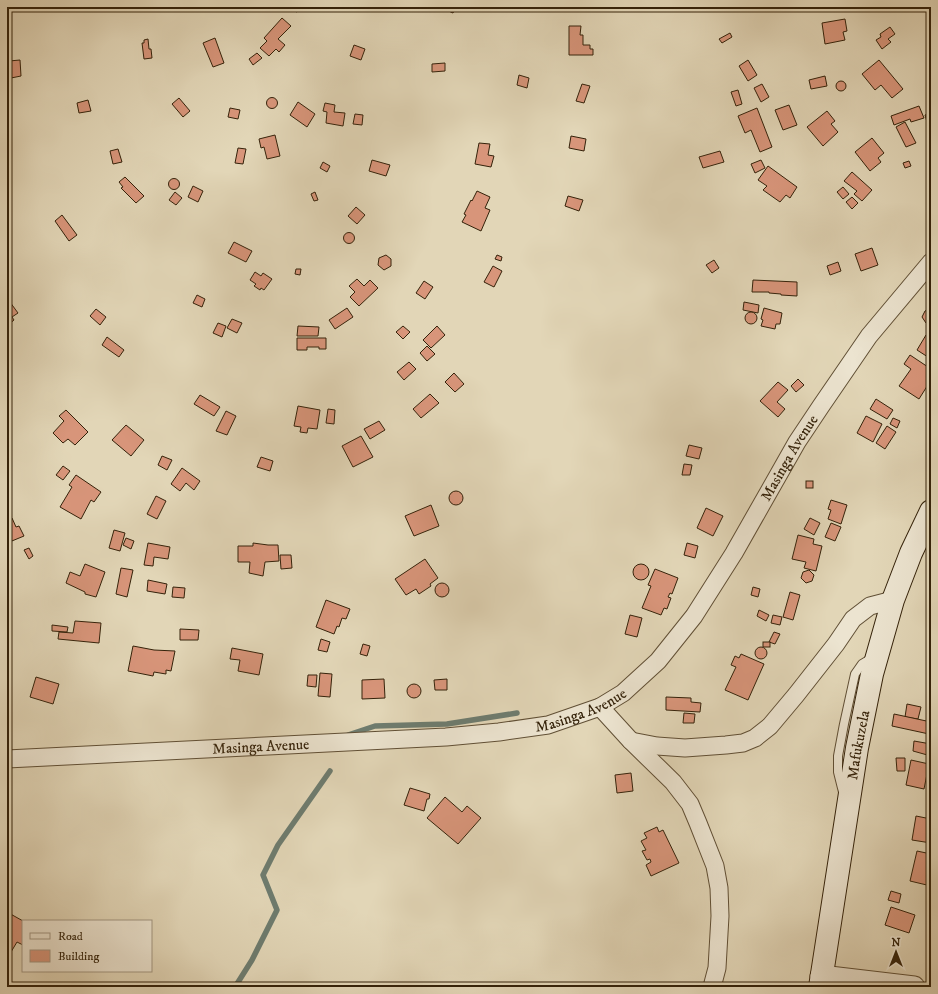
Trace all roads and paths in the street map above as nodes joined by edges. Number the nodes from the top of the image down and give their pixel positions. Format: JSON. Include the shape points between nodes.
{"nodes":[{"id":1,"x":931,"y":262,"type":"edge"},
{"id":2,"x":931,"y":511,"type":"edge"},
{"id":3,"x":893,"y":600,"type":"junction"},
{"id":4,"x":600,"y":707,"type":"junction"},
{"id":5,"x":631,"y":741,"type":"junction"},
{"id":6,"x":7,"y":759,"type":"edge"},
{"id":7,"x":821,"y":981,"type":"edge"},
{"id":8,"x":712,"y":987,"type":"edge"},
{"id":9,"x":914,"y":987,"type":"edge"}],
"edges":[{"from":1,"to":4,"type":"street","name":"Masinga Avenue","via":[[869,336],[821,406],[694,616],[658,661],[623,692]]},
{"from":2,"to":3,"type":"main road","name":"Mafukuzela"},
{"from":3,"to":5,"type":"street","via":[[870,606],[853,619],[796,695],[770,726],[755,738],[743,743],[685,748]]},
{"from":3,"to":7,"type":"main road","name":"Mafukuzela","via":[[877,654],[858,740]]},
{"from":4,"to":5,"type":"street"},
{"from":4,"to":6,"type":"street","name":"Masinga Avenue","via":[[548,725],[446,737]]},
{"from":5,"to":8,"type":"street","via":[[690,804],[715,866],[720,916],[717,968]]},
{"from":7,"to":9,"type":"street"}]}
